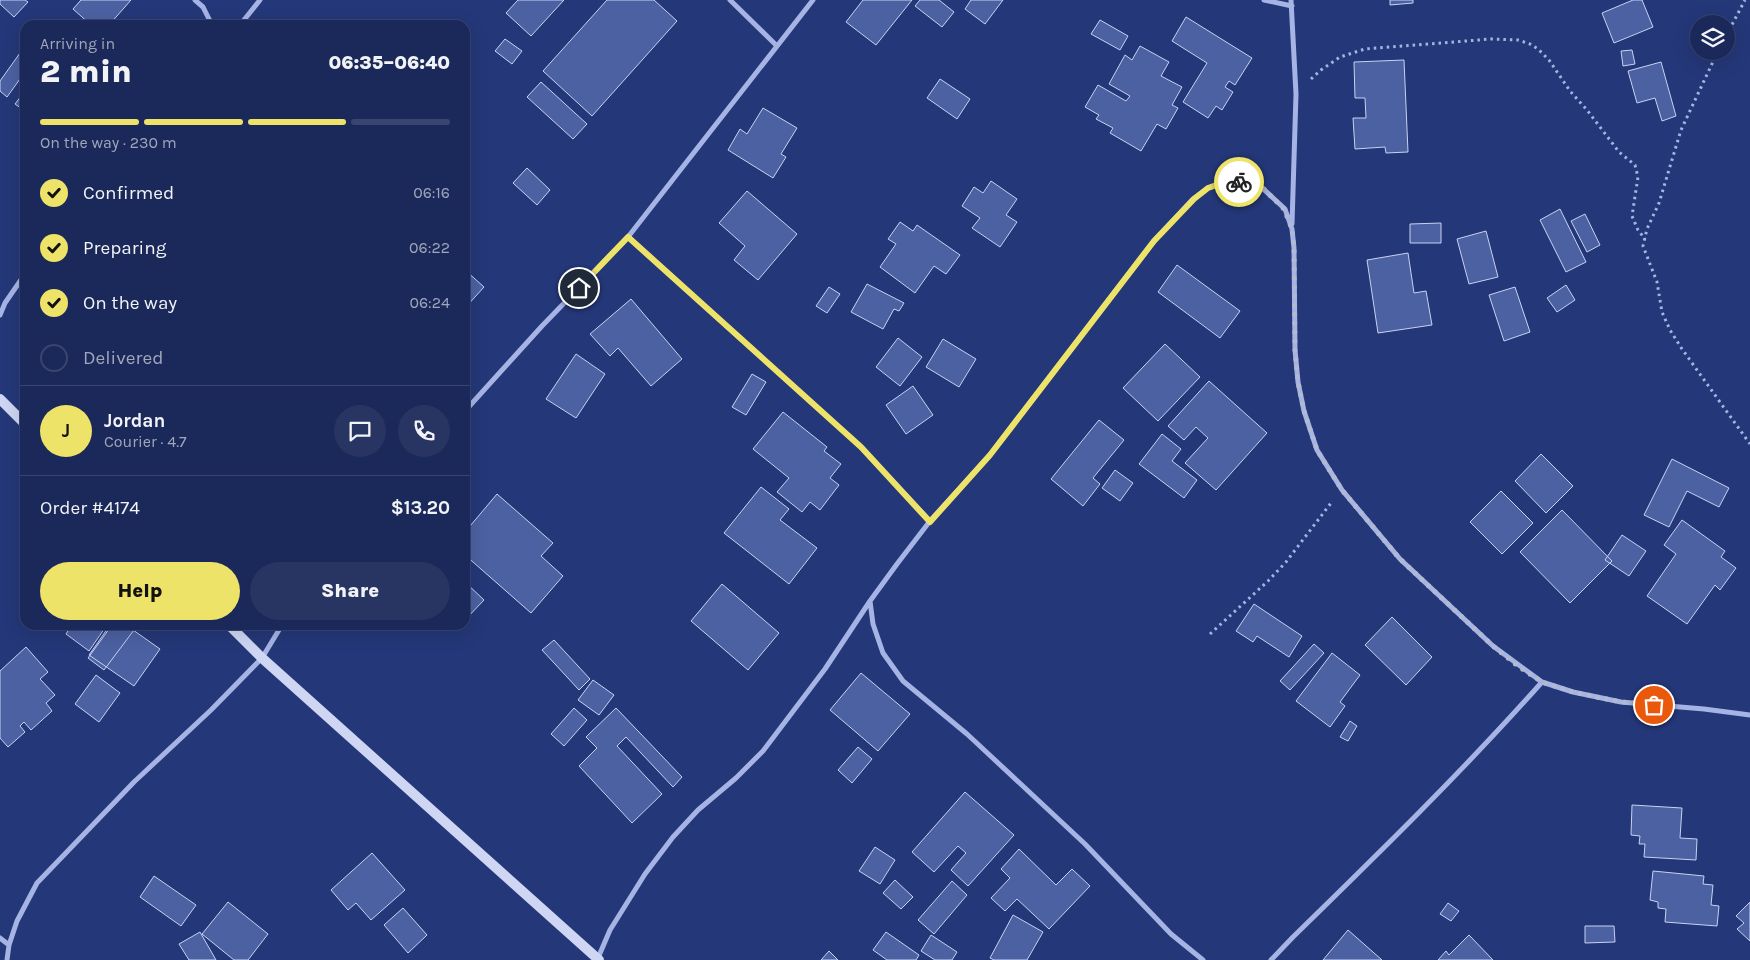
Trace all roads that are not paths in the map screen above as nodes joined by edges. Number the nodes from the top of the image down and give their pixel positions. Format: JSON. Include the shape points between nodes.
{"nodes":[{"id":1,"x":195,"y":0,"type":"edge"},
{"id":2,"x":260,"y":0,"type":"edge"},
{"id":3,"x":730,"y":0,"type":"edge"},
{"id":4,"x":814,"y":0,"type":"edge"},
{"id":5,"x":1264,"y":0,"type":"edge"},
{"id":6,"x":1291,"y":3,"type":"edge"},
{"id":7,"x":210,"y":20,"type":"edge"},
{"id":8,"x":244,"y":20,"type":"edge"},
{"id":9,"x":777,"y":46,"type":"junction"},
{"id":10,"x":1292,"y":229,"type":"junction"},
{"id":11,"x":628,"y":237,"type":"junction"},
{"id":12,"x":20,"y":281,"type":"edge"},
{"id":13,"x":0,"y":315,"type":"edge"},
{"id":14,"x":0,"y":399,"type":"edge"},
{"id":15,"x":470,"y":405,"type":"edge"},
{"id":16,"x":20,"y":419,"type":"edge"},
{"id":17,"x":930,"y":522,"type":"junction"},
{"id":18,"x":870,"y":601,"type":"junction"},
{"id":19,"x":234,"y":630,"type":"edge"},
{"id":20,"x":279,"y":630,"type":"edge"},
{"id":21,"x":262,"y":658,"type":"junction"},
{"id":22,"x":1542,"y":682,"type":"junction"},
{"id":23,"x":1750,"y":715,"type":"edge"},
{"id":24,"x":0,"y":938,"type":"edge"},
{"id":25,"x":9,"y":945,"type":"junction"},
{"id":26,"x":599,"y":959,"type":"edge"},
{"id":27,"x":7,"y":960,"type":"edge"},
{"id":28,"x":1203,"y":960,"type":"edge"},
{"id":29,"x":1271,"y":960,"type":"edge"}],
"edges":[{"from":1,"to":7,"type":"street"},
{"from":2,"to":8,"type":"street"},
{"from":3,"to":9,"type":"street"},
{"from":4,"to":9,"type":"street"},
{"from":5,"to":6,"type":"street"},
{"from":6,"to":10,"type":"street","via":[[1296,94]]},
{"from":9,"to":11,"type":"street"},
{"from":10,"to":17,"type":"street","via":[[1284,209],[1260,185],[1228,181],[1208,188],[1194,199],[1154,241],[990,455]]},
{"from":10,"to":22,"type":"street","via":[[1298,382],[1317,450],[1342,490],[1400,559],[1493,646]]},
{"from":11,"to":15,"type":"street"},
{"from":11,"to":17,"type":"street","via":[[861,447]]},
{"from":12,"to":13,"type":"street"},
{"from":14,"to":16,"type":"street"},
{"from":17,"to":18,"type":"street"},
{"from":18,"to":26,"type":"street","via":[[825,669],[763,751],[698,810],[644,874],[610,930]]},
{"from":18,"to":28,"type":"street","via":[[873,624],[884,653],[904,681],[967,734],[1085,844],[1171,934]]},
{"from":19,"to":21,"type":"street"},
{"from":20,"to":21,"type":"street"},
{"from":21,"to":25,"type":"street","via":[[134,782],[37,883],[17,921]]},
{"from":21,"to":26,"type":"street"},
{"from":22,"to":23,"type":"street","via":[[1621,702]]},
{"from":22,"to":29,"type":"street","via":[[1471,759]]},
{"from":24,"to":25,"type":"street"},
{"from":25,"to":27,"type":"street"}]}
